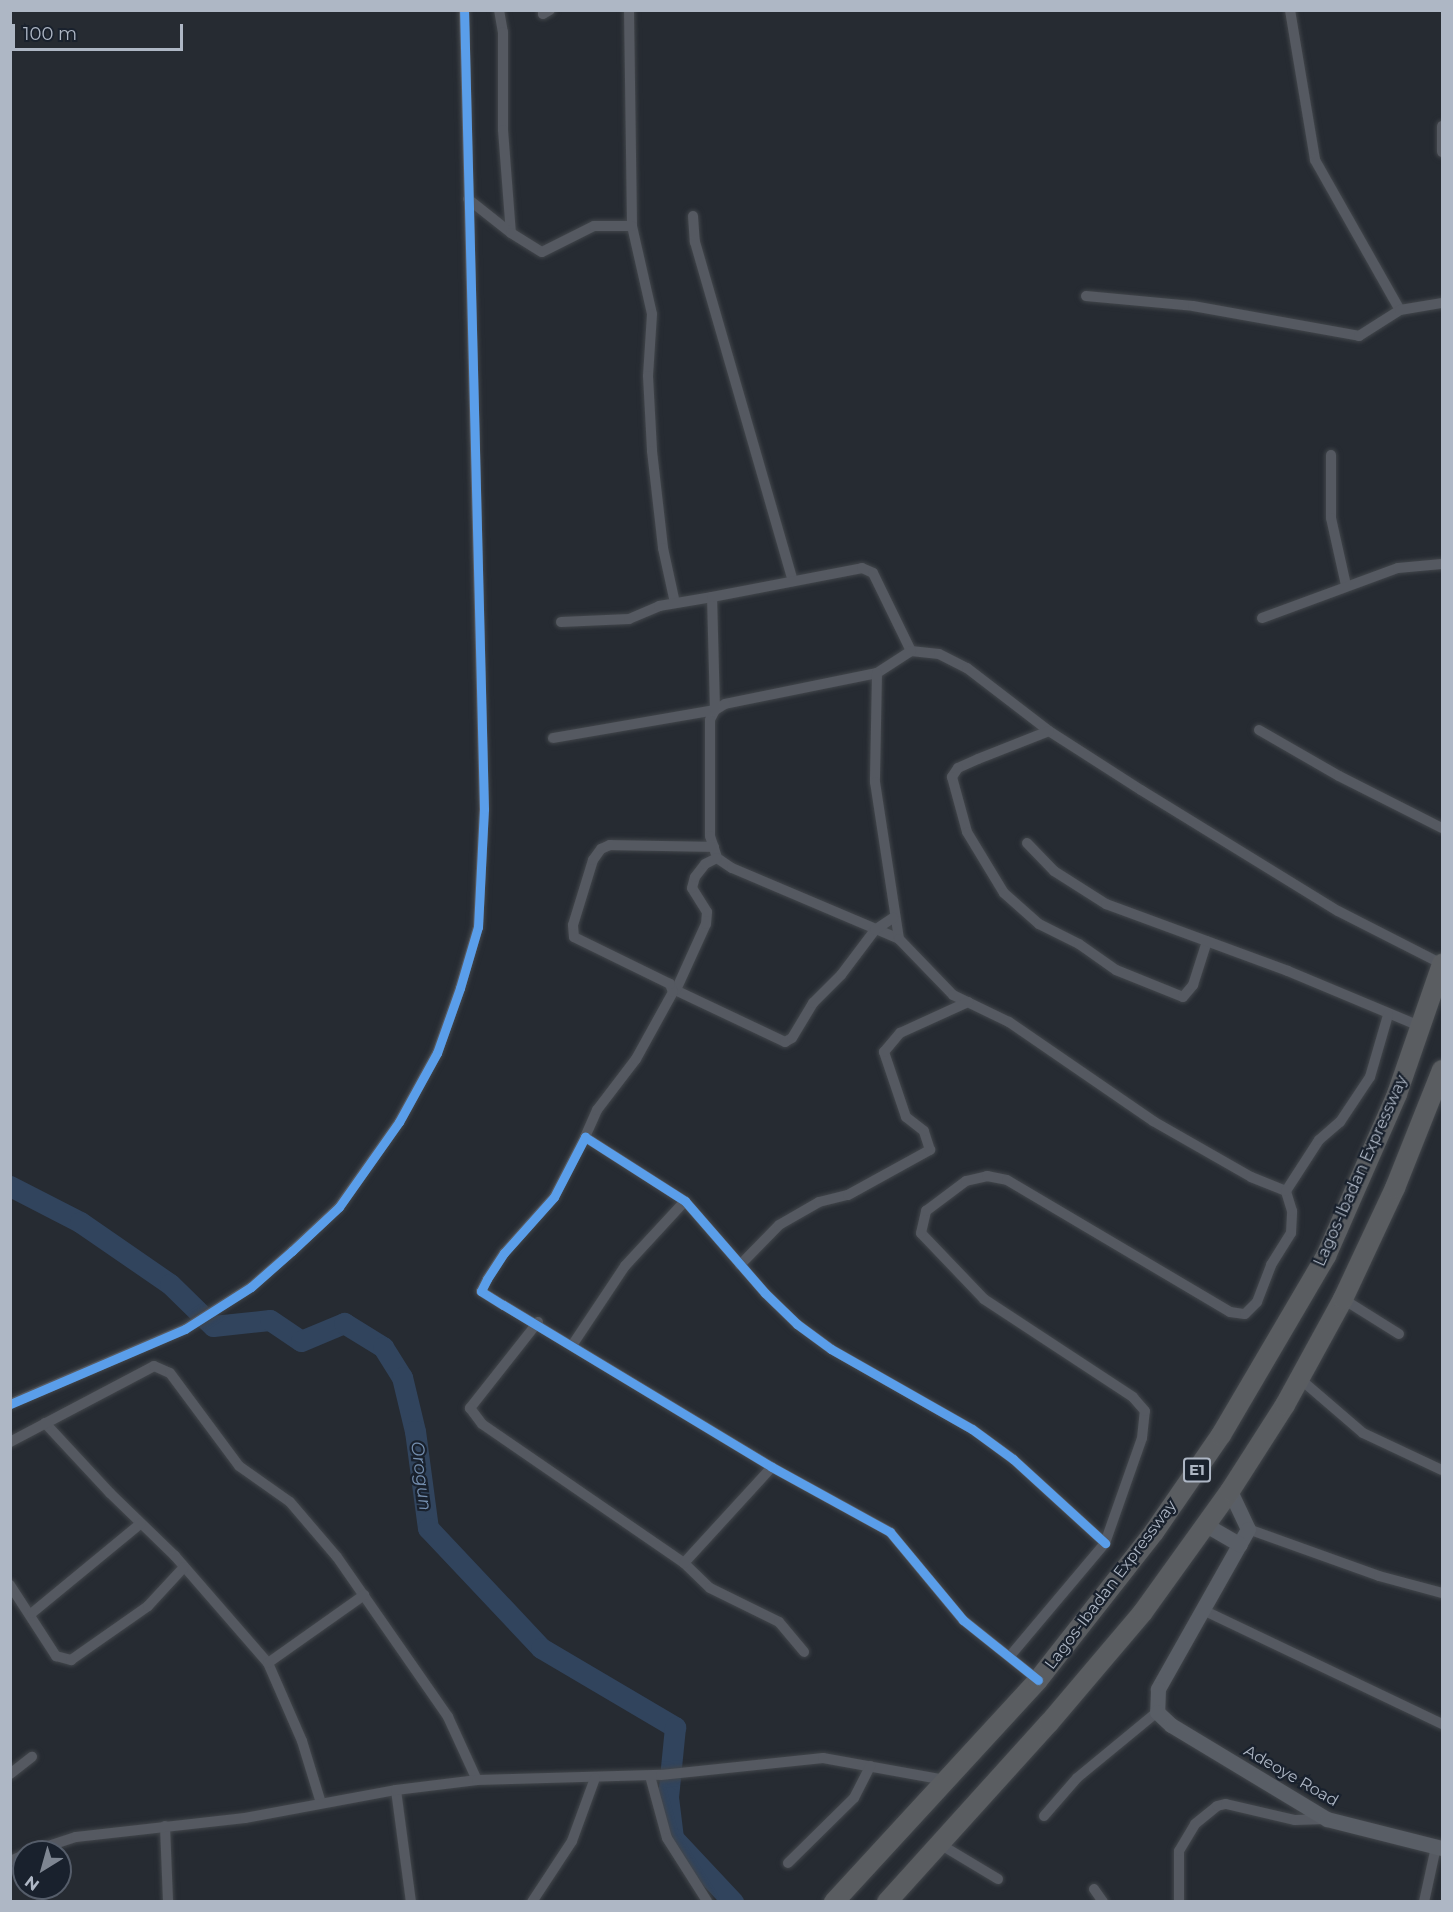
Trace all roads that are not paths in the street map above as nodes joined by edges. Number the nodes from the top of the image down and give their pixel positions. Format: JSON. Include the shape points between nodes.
{"nodes":[{"id":1,"x":464,"y":10,"type":"edge"},
{"id":2,"x":499,"y":10,"type":"edge"},
{"id":3,"x":543,"y":10,"type":"edge"},
{"id":4,"x":550,"y":10,"type":"edge"},
{"id":5,"x":629,"y":10,"type":"edge"},
{"id":6,"x":1290,"y":10,"type":"edge"},
{"id":7,"x":1443,"y":126,"type":"edge"},
{"id":8,"x":1443,"y":152,"type":"edge"},
{"id":9,"x":468,"y":199,"type":"junction"},
{"id":10,"x":693,"y":216,"type":"dead end"},
{"id":11,"x":632,"y":226,"type":"junction"},
{"id":12,"x":511,"y":233,"type":"junction"},
{"id":13,"x":1086,"y":296,"type":"dead end"},
{"id":14,"x":1443,"y":303,"type":"edge"},
{"id":15,"x":1400,"y":310,"type":"junction"},
{"id":16,"x":1331,"y":455,"type":"dead end"},
{"id":17,"x":1443,"y":564,"type":"edge"},
{"id":18,"x":793,"y":581,"type":"junction"},
{"id":19,"x":1346,"y":585,"type":"junction"},
{"id":20,"x":712,"y":597,"type":"junction"},
{"id":21,"x":675,"y":603,"type":"junction"},
{"id":22,"x":1262,"y":618,"type":"dead end"},
{"id":23,"x":561,"y":622,"type":"dead end"},
{"id":24,"x":910,"y":651,"type":"junction"},
{"id":25,"x":877,"y":673,"type":"junction"},
{"id":26,"x":715,"y":710,"type":"junction"},
{"id":27,"x":1259,"y":730,"type":"dead end"},
{"id":28,"x":1049,"y":731,"type":"junction"},
{"id":29,"x":554,"y":738,"type":"dead end"},
{"id":30,"x":1443,"y":828,"type":"edge"},
{"id":31,"x":1027,"y":843,"type":"dead end"},
{"id":32,"x":716,"y":852,"type":"junction"},
{"id":33,"x":893,"y":918,"type":"junction"},
{"id":34,"x":875,"y":930,"type":"junction"},
{"id":35,"x":899,"y":939,"type":"junction"},
{"id":36,"x":1207,"y":941,"type":"junction"},
{"id":37,"x":1443,"y":964,"type":"edge"},
{"id":38,"x":674,"y":989,"type":"junction"},
{"id":39,"x":968,"y":1002,"type":"junction"},
{"id":40,"x":1388,"y":1015,"type":"junction"},
{"id":41,"x":1422,"y":1027,"type":"junction"},
{"id":42,"x":1443,"y":1070,"type":"edge"},
{"id":43,"x":1438,"y":1096,"type":"edge"},
{"id":44,"x":585,"y":1137,"type":"junction"},
{"id":45,"x":1286,"y":1191,"type":"junction"},
{"id":46,"x":685,"y":1201,"type":"junction"},
{"id":47,"x":741,"y":1265,"type":"junction"},
{"id":48,"x":1343,"y":1299,"type":"junction"},
{"id":49,"x":538,"y":1322,"type":"junction"},
{"id":50,"x":1399,"y":1334,"type":"dead end"},
{"id":51,"x":573,"y":1344,"type":"junction"},
{"id":52,"x":1299,"y":1378,"type":"junction"},
{"id":53,"x":10,"y":1404,"type":"edge"},
{"id":54,"x":45,"y":1423,"type":"junction"},
{"id":55,"x":10,"y":1442,"type":"edge"},
{"id":56,"x":772,"y":1467,"type":"junction"},
{"id":57,"x":1443,"y":1470,"type":"edge"},
{"id":58,"x":1230,"y":1491,"type":"junction"},
{"id":59,"x":141,"y":1523,"type":"junction"},
{"id":60,"x":1206,"y":1525,"type":"junction"},
{"id":61,"x":1248,"y":1528,"type":"junction"},
{"id":62,"x":1105,"y":1543,"type":"junction"},
{"id":63,"x":1240,"y":1545,"type":"junction"},
{"id":64,"x":684,"y":1563,"type":"junction"},
{"id":65,"x":184,"y":1567,"type":"junction"},
{"id":66,"x":10,"y":1585,"type":"edge"},
{"id":67,"x":1443,"y":1593,"type":"edge"},
{"id":68,"x":364,"y":1595,"type":"junction"},
{"id":69,"x":1203,"y":1610,"type":"junction"},
{"id":70,"x":32,"y":1613,"type":"junction"},
{"id":71,"x":804,"y":1652,"type":"dead end"},
{"id":72,"x":1010,"y":1656,"type":"junction"},
{"id":73,"x":268,"y":1663,"type":"junction"},
{"id":74,"x":1038,"y":1680,"type":"junction"},
{"id":75,"x":1157,"y":1712,"type":"junction"},
{"id":76,"x":1443,"y":1724,"type":"edge"},
{"id":77,"x":32,"y":1757,"type":"dead end"},
{"id":78,"x":870,"y":1766,"type":"junction"},
{"id":79,"x":10,"y":1774,"type":"edge"},
{"id":80,"x":656,"y":1775,"type":"junction"},
{"id":81,"x":595,"y":1778,"type":"junction"},
{"id":82,"x":477,"y":1780,"type":"junction"},
{"id":83,"x":945,"y":1780,"type":"junction"},
{"id":84,"x":396,"y":1790,"type":"junction"},
{"id":85,"x":321,"y":1803,"type":"junction"},
{"id":86,"x":1044,"y":1816,"type":"dead end"},
{"id":87,"x":1326,"y":1819,"type":"junction"},
{"id":88,"x":165,"y":1826,"type":"junction"},
{"id":89,"x":67,"y":1840,"type":"edge"},
{"id":90,"x":938,"y":1844,"type":"junction"},
{"id":91,"x":1439,"y":1847,"type":"edge"},
{"id":92,"x":788,"y":1863,"type":"dead end"},
{"id":93,"x":998,"y":1879,"type":"dead end"},
{"id":94,"x":1094,"y":1889,"type":"dead end"},
{"id":95,"x":707,"y":1901,"type":"edge"},
{"id":96,"x":168,"y":1902,"type":"edge"},
{"id":97,"x":411,"y":1902,"type":"edge"},
{"id":98,"x":532,"y":1902,"type":"edge"},
{"id":99,"x":834,"y":1902,"type":"edge"},
{"id":100,"x":887,"y":1902,"type":"edge"},
{"id":101,"x":1104,"y":1902,"type":"edge"},
{"id":102,"x":1179,"y":1902,"type":"edge"},
{"id":103,"x":1424,"y":1902,"type":"edge"}],
"edges":[{"from":1,"to":9,"type":"street"},
{"from":2,"to":12,"type":"street"},
{"from":3,"to":4,"type":"street","via":[[543,14]]},
{"from":5,"to":11,"type":"street"},
{"from":6,"to":15,"type":"street","via":[[1315,160]]},
{"from":7,"to":8,"type":"street"},
{"from":9,"to":12,"type":"street"},
{"from":9,"to":53,"type":"street","via":[[484,809],[478,927],[436,1053],[399,1122],[339,1207],[251,1287],[185,1329]]},
{"from":10,"to":18,"type":"street","via":[[695,242]]},
{"from":11,"to":12,"type":"street","via":[[594,226],[542,252]]},
{"from":11,"to":21,"type":"street","via":[[652,314],[648,376],[652,451],[663,548]]},
{"from":13,"to":15,"type":"street","via":[[1193,306],[1359,336]]},
{"from":14,"to":15,"type":"street"},
{"from":16,"to":19,"type":"street","via":[[1331,518]]},
{"from":17,"to":19,"type":"street","via":[[1398,568]]},
{"from":18,"to":20,"type":"street"},
{"from":18,"to":24,"type":"street","via":[[862,568],[873,573]]},
{"from":19,"to":22,"type":"street"},
{"from":20,"to":21,"type":"street"},
{"from":20,"to":26,"type":"street"},
{"from":21,"to":23,"type":"street","via":[[629,619]]},
{"from":24,"to":25,"type":"street"},
{"from":24,"to":28,"type":"street","via":[[939,654],[967,668]]},
{"from":25,"to":26,"type":"street","via":[[724,704]]},
{"from":25,"to":33,"type":"street","via":[[875,782]]},
{"from":26,"to":29,"type":"street"},
{"from":26,"to":32,"type":"street","via":[[710,720],[710,836]]},
{"from":27,"to":30,"type":"street"},
{"from":28,"to":36,"type":"street","via":[[958,768],[952,777],[967,832],[1004,893],[1039,924],[1079,944],[1116,970],[1183,997],[1193,986]]},
{"from":28,"to":37,"type":"street","via":[[1338,911]]},
{"from":31,"to":36,"type":"street","via":[[1054,871],[1090,896]]},
{"from":32,"to":34,"type":"street","via":[[743,874]]},
{"from":32,"to":38,"type":"street","via":[[695,877],[692,888],[706,912],[706,924]]},
{"from":32,"to":38,"type":"street","via":[[605,846],[591,863],[572,933],[579,941]]},
{"from":33,"to":34,"type":"street"},
{"from":33,"to":35,"type":"street"},
{"from":34,"to":35,"type":"street"},
{"from":34,"to":38,"type":"street","via":[[785,1042]]},
{"from":35,"to":39,"type":"street","via":[[938,982]]},
{"from":36,"to":40,"type":"street"},
{"from":37,"to":41,"type":"highway","name":"Lagos-Ibadan Expressway","number":"E1"},
{"from":38,"to":44,"type":"street","via":[[659,1021],[597,1110]]},
{"from":39,"to":45,"type":"street","via":[[1009,1022],[1153,1120],[1251,1177]]},
{"from":39,"to":47,"type":"street","via":[[900,1034],[884,1052],[906,1117],[924,1131],[930,1150],[849,1195],[819,1202],[779,1225]]},
{"from":40,"to":41,"type":"street"},
{"from":40,"to":45,"type":"street","via":[[1370,1077],[1340,1122],[1319,1140]]},
{"from":41,"to":74,"type":"highway","name":"Lagos-Ibadan Expressway","number":"E1","via":[[1326,1256],[1221,1435],[1154,1533]]},
{"from":42,"to":43,"type":"highway","name":"Lagos-Ibadan Expressway","number":"E1"},
{"from":43,"to":48,"type":"highway","name":"Lagos-Ibadan Expressway","number":"E1"},
{"from":44,"to":46,"type":"street"},
{"from":44,"to":49,"type":"street","via":[[554,1197],[504,1253],[481,1291]]},
{"from":45,"to":62,"type":"street","via":[[1292,1210],[1291,1233],[1271,1265],[1257,1302],[1245,1314],[1230,1312],[1007,1180],[987,1176],[966,1181],[926,1211],[921,1233],[984,1299],[1133,1397],[1145,1411],[1142,1438]]},
{"from":46,"to":47,"type":"street"},
{"from":46,"to":51,"type":"street","via":[[625,1266]]},
{"from":47,"to":62,"type":"street","via":[[797,1324],[831,1349],[980,1435],[1013,1459]]},
{"from":48,"to":50,"type":"street"},
{"from":48,"to":52,"type":"highway","name":"Lagos-Ibadan Expressway","number":"E1"},
{"from":49,"to":51,"type":"street"},
{"from":49,"to":64,"type":"street","via":[[470,1408],[496,1436]]},
{"from":51,"to":56,"type":"street"},
{"from":52,"to":57,"type":"street","via":[[1363,1433]]},
{"from":52,"to":58,"type":"highway","name":"Lagos-Ibadan Expressway","number":"E1"},
{"from":54,"to":55,"type":"street"},
{"from":54,"to":59,"type":"street"},
{"from":54,"to":68,"type":"street","via":[[154,1366],[164,1368],[238,1466],[290,1502]]},
{"from":56,"to":64,"type":"street"},
{"from":56,"to":72,"type":"street","via":[[890,1532],[963,1620]]},
{"from":58,"to":60,"type":"highway","name":"Lagos-Ibadan Expressway","number":"E1"},
{"from":58,"to":61,"type":"street"},
{"from":59,"to":65,"type":"street"},
{"from":59,"to":70,"type":"street"},
{"from":60,"to":63,"type":"street"},
{"from":60,"to":90,"type":"highway","name":"Lagos-Ibadan Expressway","number":"E1","via":[[1143,1612],[1049,1723]]},
{"from":61,"to":63,"type":"street"},
{"from":61,"to":67,"type":"street","via":[[1379,1576]]},
{"from":62,"to":72,"type":"street"},
{"from":63,"to":69,"type":"street"},
{"from":64,"to":71,"type":"street","via":[[725,1598],[779,1622]]},
{"from":65,"to":70,"type":"street","via":[[148,1606],[71,1660],[56,1656]]},
{"from":65,"to":73,"type":"street"},
{"from":66,"to":70,"type":"street"},
{"from":68,"to":73,"type":"street"},
{"from":68,"to":82,"type":"street","via":[[448,1717]]},
{"from":69,"to":75,"type":"street","via":[[1158,1689]]},
{"from":69,"to":76,"type":"street"},
{"from":72,"to":74,"type":"street"},
{"from":73,"to":85,"type":"street","via":[[302,1741]]},
{"from":74,"to":83,"type":"highway","name":"Lagos-Ibadan Expressway","number":"E1"},
{"from":75,"to":86,"type":"street","via":[[1077,1778]]},
{"from":75,"to":87,"type":"street","name":"Adeoye Road","via":[[1171,1725]]},
{"from":77,"to":79,"type":"street"},
{"from":78,"to":80,"type":"street","via":[[823,1758]]},
{"from":78,"to":83,"type":"street"},
{"from":78,"to":92,"type":"street","via":[[854,1798]]},
{"from":80,"to":81,"type":"street"},
{"from":80,"to":95,"type":"street","via":[[667,1838]]},
{"from":81,"to":82,"type":"street"},
{"from":81,"to":98,"type":"street","via":[[572,1840]]},
{"from":82,"to":84,"type":"street"},
{"from":83,"to":99,"type":"highway","name":"Lagos-Ibadan Expressway","number":"E1"},
{"from":84,"to":85,"type":"street"},
{"from":84,"to":97,"type":"street"},
{"from":85,"to":88,"type":"street","via":[[245,1818]]},
{"from":87,"to":91,"type":"street","name":"Adeoye Road"},
{"from":87,"to":102,"type":"street","via":[[1295,1820],[1226,1804],[1217,1806],[1195,1824],[1179,1851]]},
{"from":88,"to":89,"type":"street"},
{"from":88,"to":96,"type":"street"},
{"from":90,"to":93,"type":"street"},
{"from":90,"to":100,"type":"highway","name":"Lagos-Ibadan Expressway","number":"E1"},
{"from":91,"to":103,"type":"street"},
{"from":94,"to":101,"type":"street"}]}
